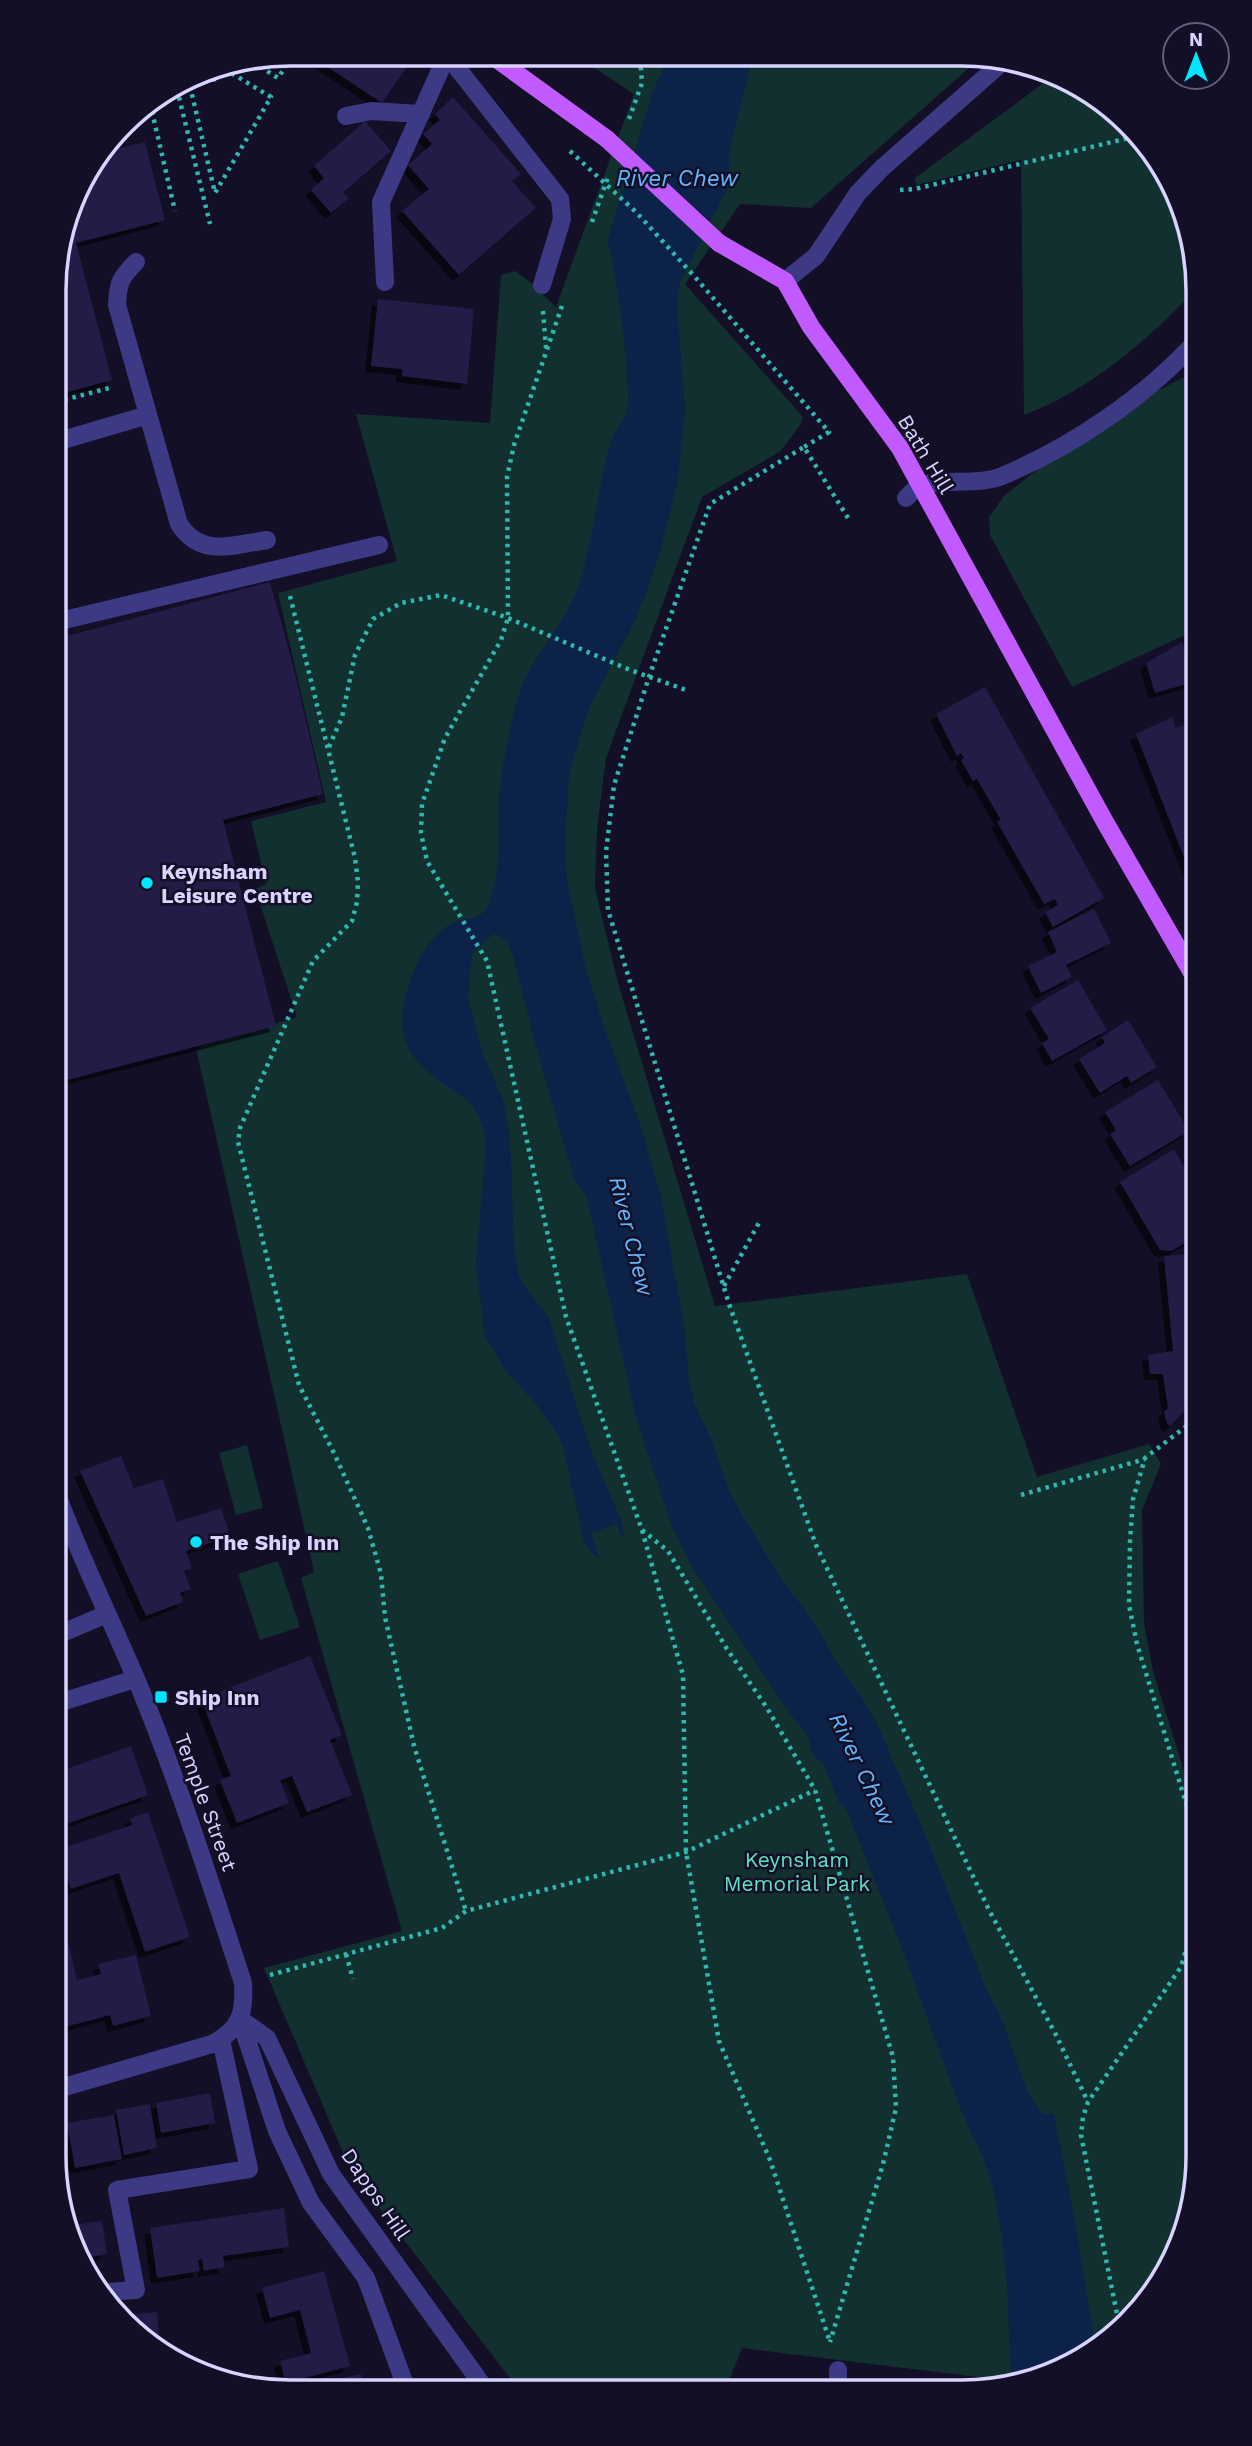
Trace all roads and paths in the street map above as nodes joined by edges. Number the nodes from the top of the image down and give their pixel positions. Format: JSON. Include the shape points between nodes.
{"nodes":[{"id":1,"x":286,"y":66,"type":"edge"},
{"id":2,"x":442,"y":66,"type":"edge"},
{"id":3,"x":458,"y":66,"type":"edge"},
{"id":4,"x":506,"y":66,"type":"edge"},
{"id":5,"x":641,"y":66,"type":"edge"},
{"id":6,"x":262,"y":68,"type":"edge"},
{"id":7,"x":994,"y":70,"type":"edge"},
{"id":8,"x":233,"y":74,"type":"edge"},
{"id":9,"x":191,"y":90,"type":"edge"},
{"id":10,"x":176,"y":97,"type":"edge"},
{"id":11,"x":153,"y":114,"type":"edge"},
{"id":12,"x":421,"y":114,"type":"junction"},
{"id":13,"x":346,"y":116,"type":"dead end"},
{"id":14,"x":628,"y":121,"type":"dead end"},
{"id":15,"x":1126,"y":139,"type":"edge"},
{"id":16,"x":610,"y":173,"type":"dead end"},
{"id":17,"x":858,"y":193,"type":"junction"},
{"id":18,"x":175,"y":211,"type":"dead end"},
{"id":19,"x":637,"y":214,"type":"dead end"},
{"id":20,"x":592,"y":224,"type":"dead end"},
{"id":21,"x":209,"y":225,"type":"dead end"},
{"id":22,"x":136,"y":262,"type":"dead end"},
{"id":23,"x":785,"y":281,"type":"junction"},
{"id":24,"x":385,"y":282,"type":"dead end"},
{"id":25,"x":542,"y":285,"type":"joint"},
{"id":26,"x":564,"y":301,"type":"dead end"},
{"id":27,"x":546,"y":352,"type":"junction"},
{"id":28,"x":1186,"y":352,"type":"edge"},
{"id":29,"x":117,"y":386,"type":"dead end"},
{"id":30,"x":67,"y":399,"type":"edge"},
{"id":31,"x":148,"y":415,"type":"junction"},
{"id":32,"x":67,"y":439,"type":"edge"},
{"id":33,"x":804,"y":447,"type":"junction"},
{"id":34,"x":920,"y":485,"type":"junction"},
{"id":35,"x":906,"y":498,"type":"dead end"},
{"id":36,"x":848,"y":519,"type":"dead end"},
{"id":37,"x":267,"y":540,"type":"dead end"},
{"id":38,"x":379,"y":545,"type":"dead end"},
{"id":39,"x":289,"y":591,"type":"dead end"},
{"id":40,"x":508,"y":618,"type":"junction"},
{"id":41,"x":67,"y":619,"type":"edge"},
{"id":42,"x":649,"y":677,"type":"junction"},
{"id":43,"x":689,"y":691,"type":"dead end"},
{"id":44,"x":328,"y":748,"type":"junction"},
{"id":45,"x":1186,"y":962,"type":"edge"},
{"id":46,"x":760,"y":1220,"type":"dead end"},
{"id":47,"x":723,"y":1286,"type":"junction"},
{"id":48,"x":1185,"y":1427,"type":"edge"},
{"id":49,"x":1145,"y":1458,"type":"junction"},
{"id":50,"x":1021,"y":1495,"type":"dead end"},
{"id":51,"x":66,"y":1520,"type":"edge"},
{"id":52,"x":642,"y":1530,"type":"junction"},
{"id":53,"x":107,"y":1614,"type":"junction"},
{"id":54,"x":66,"y":1631,"type":"edge"},
{"id":55,"x":135,"y":1679,"type":"junction"},
{"id":56,"x":66,"y":1700,"type":"edge"},
{"id":57,"x":815,"y":1790,"type":"junction"},
{"id":58,"x":1185,"y":1801,"type":"edge"},
{"id":59,"x":686,"y":1852,"type":"junction"},
{"id":60,"x":466,"y":1912,"type":"junction"},
{"id":61,"x":1185,"y":1953,"type":"edge"},
{"id":62,"x":346,"y":1954,"type":"junction"},
{"id":63,"x":295,"y":1968,"type":"dead end"},
{"id":64,"x":353,"y":1979,"type":"dead end"},
{"id":65,"x":240,"y":2019,"type":"junction"},
{"id":66,"x":220,"y":2040,"type":"junction"},
{"id":67,"x":66,"y":2087,"type":"edge"},
{"id":68,"x":1088,"y":2102,"type":"junction"},
{"id":69,"x":113,"y":2292,"type":"edge"},
{"id":70,"x":1117,"y":2317,"type":"edge"},
{"id":71,"x":830,"y":2343,"type":"junction"},
{"id":72,"x":838,"y":2370,"type":"joint"},
{"id":73,"x":403,"y":2380,"type":"edge"},
{"id":74,"x":479,"y":2380,"type":"edge"},
{"id":75,"x":838,"y":2380,"type":"edge"}],
"edges":[{"from":1,"to":6,"type":"path","via":[[278,78]]},
{"from":2,"to":12,"type":"street"},
{"from":3,"to":25,"type":"street","via":[[560,199],[562,219]]},
{"from":4,"to":23,"type":"main road","bridge":true,"via":[[607,139],[719,243]]},
{"from":5,"to":14,"type":"path","via":[[642,83]]},
{"from":7,"to":17,"type":"street"},
{"from":8,"to":9,"type":"path","via":[[271,97],[215,193]]},
{"from":10,"to":21,"type":"path"},
{"from":11,"to":18,"type":"path"},
{"from":12,"to":13,"type":"street","via":[[370,111]]},
{"from":12,"to":24,"type":"street","via":[[381,202]]},
{"from":15,"to":17,"type":"path","via":[[915,189]]},
{"from":16,"to":20,"type":"path"},
{"from":17,"to":23,"type":"street","via":[[816,256]]},
{"from":19,"to":33,"type":"path","via":[[829,432]]},
{"from":22,"to":31,"type":"street","via":[[121,276],[117,305]]},
{"from":23,"to":34,"type":"main road","name":"Bath Hill","via":[[811,327],[900,448]]},
{"from":25,"to":27,"type":"path"},
{"from":26,"to":27,"type":"path"},
{"from":27,"to":40,"type":"path","via":[[507,477]]},
{"from":28,"to":34,"type":"street","via":[[1136,395],[1059,449],[998,477]]},
{"from":29,"to":30,"type":"path"},
{"from":31,"to":32,"type":"street"},
{"from":31,"to":37,"type":"street","via":[[179,524],[186,534],[199,544],[216,548]]},
{"from":33,"to":36,"type":"path"},
{"from":33,"to":42,"type":"path","via":[[710,504]]},
{"from":34,"to":35,"type":"street"},
{"from":34,"to":45,"type":"main road","name":"Bath Hill"},
{"from":38,"to":41,"type":"street"},
{"from":39,"to":44,"type":"path"},
{"from":40,"to":42,"type":"path"},
{"from":40,"to":44,"type":"path","via":[[441,595],[401,603],[373,619],[355,655],[342,717]]},
{"from":40,"to":52,"type":"path","via":[[501,640],[445,738],[422,804],[421,833],[427,861],[483,952],[566,1317]]},
{"from":42,"to":43,"type":"path"},
{"from":42,"to":47,"type":"path","via":[[614,785],[606,852],[608,910]]},
{"from":44,"to":60,"type":"path","via":[[355,858],[357,902],[352,921],[313,961],[240,1128],[238,1142],[299,1385],[369,1528],[414,1746]]},
{"from":46,"to":47,"type":"path"},
{"from":47,"to":68,"type":"path","via":[[817,1545],[989,1909]]},
{"from":48,"to":49,"type":"path"},
{"from":49,"to":50,"type":"path"},
{"from":49,"to":58,"type":"path","via":[[1133,1499],[1129,1605]]},
{"from":51,"to":53,"type":"street","name":"Temple Street"},
{"from":52,"to":57,"type":"path","via":[[668,1551]]},
{"from":52,"to":59,"type":"path","via":[[683,1675]]},
{"from":53,"to":54,"type":"street"},
{"from":53,"to":55,"type":"street","name":"Temple Street"},
{"from":55,"to":56,"type":"street"},
{"from":55,"to":65,"type":"street","name":"Temple Street","via":[[192,1824],[243,1983]]},
{"from":57,"to":59,"type":"path"},
{"from":57,"to":71,"type":"path","via":[[893,2057],[896,2108]]},
{"from":59,"to":60,"type":"path"},
{"from":59,"to":71,"type":"path","via":[[719,2041],[770,2161]]},
{"from":60,"to":62,"type":"path","via":[[442,1928]]},
{"from":61,"to":68,"type":"path","via":[[1181,1967]]},
{"from":62,"to":63,"type":"path"},
{"from":62,"to":64,"type":"path"},
{"from":65,"to":66,"type":"street"},
{"from":65,"to":73,"type":"street","via":[[277,2131],[312,2203],[366,2278]]},
{"from":65,"to":74,"type":"street","name":"Dapps Hill","via":[[267,2038],[331,2174]]},
{"from":66,"to":67,"type":"street"},
{"from":66,"to":69,"type":"street","via":[[250,2169],[117,2190],[136,2290]]},
{"from":68,"to":70,"type":"path","via":[[1081,2135]]},
{"from":71,"to":72,"type":"path"},
{"from":72,"to":75,"type":"street"}]}
